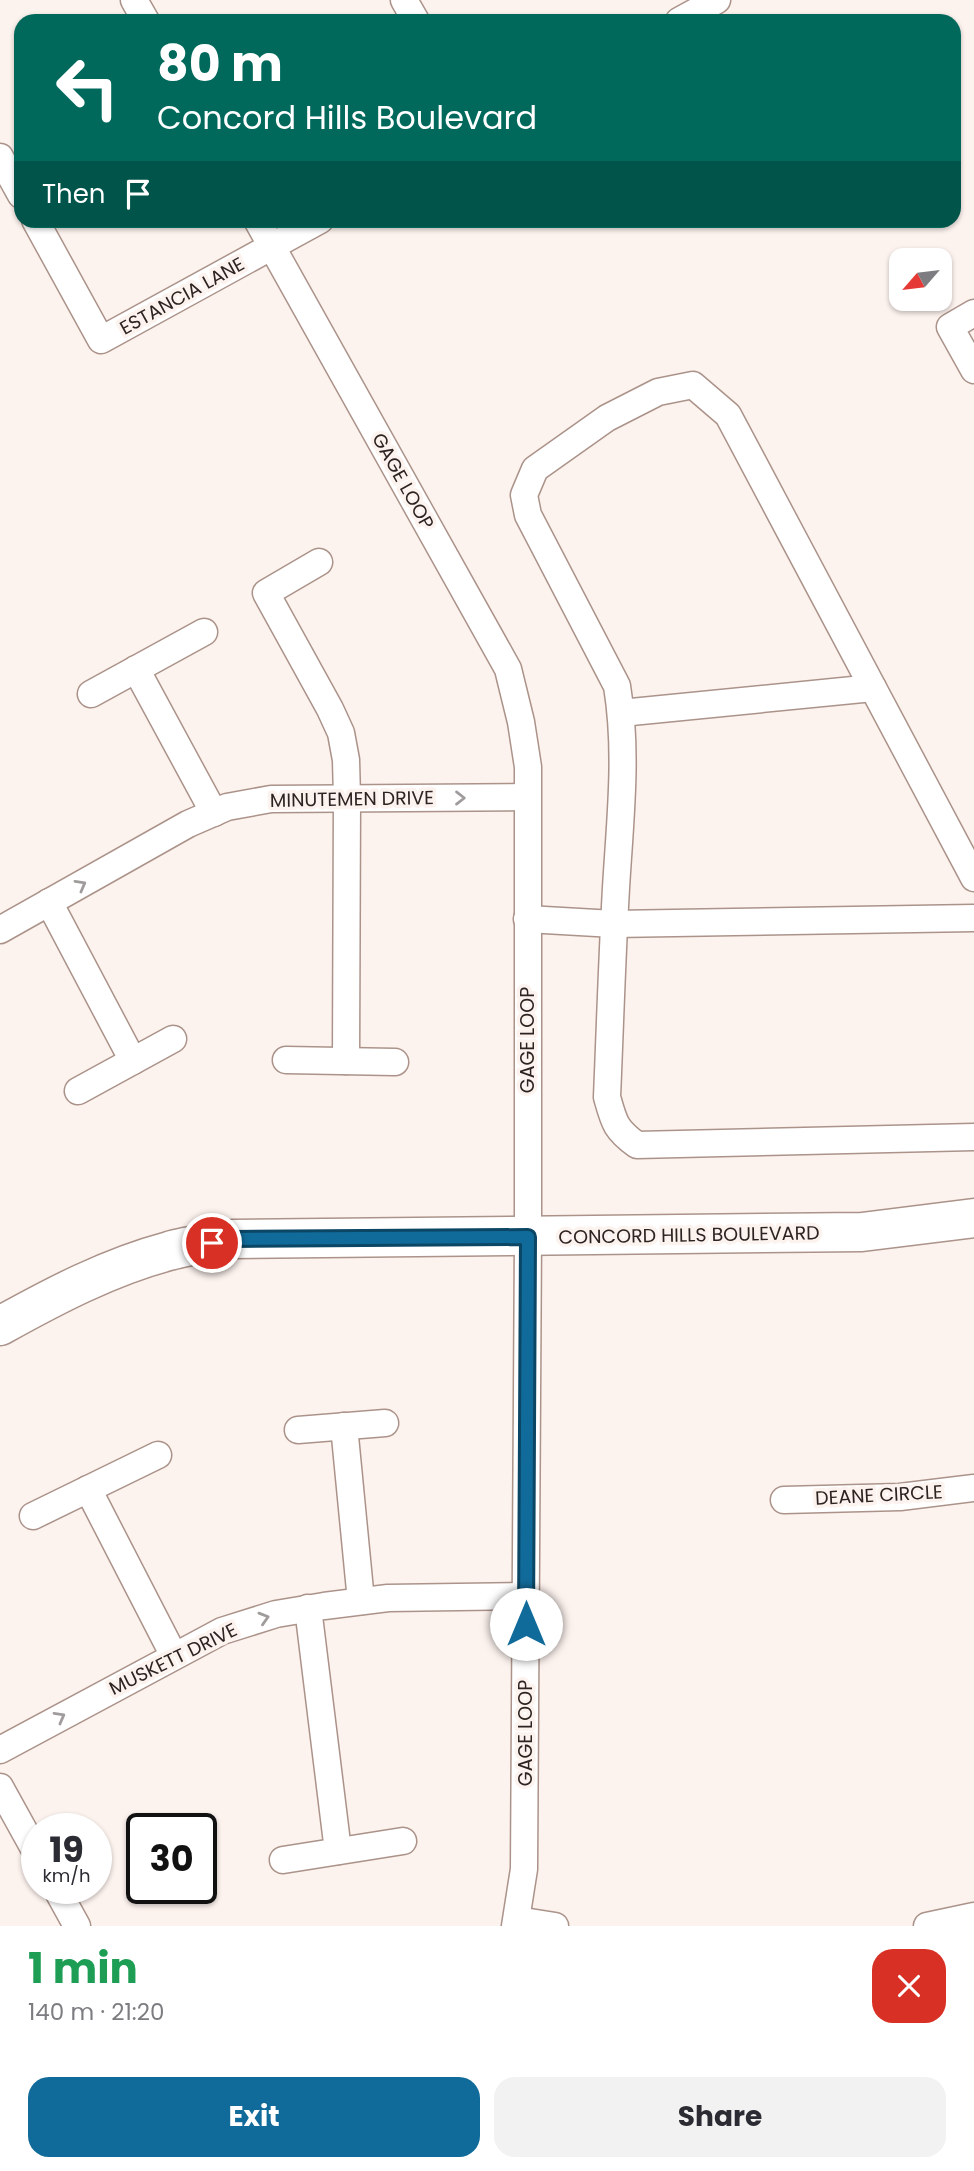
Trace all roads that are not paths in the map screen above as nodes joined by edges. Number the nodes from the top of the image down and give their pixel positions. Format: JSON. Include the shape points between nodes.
{"nodes":[{"id":1,"x":716,"y":0,"type":"edge"},
{"id":2,"x":691,"y":14,"type":"edge"},
{"id":3,"x":0,"y":157,"type":"edge"},
{"id":4,"x":14,"y":182,"type":"edge"},
{"id":5,"x":39,"y":228,"type":"edge"},
{"id":6,"x":261,"y":228,"type":"edge"},
{"id":7,"x":306,"y":228,"type":"edge"},
{"id":8,"x":272,"y":247,"type":"junction"},
{"id":9,"x":974,"y":313,"type":"edge"},
{"id":10,"x":974,"y":370,"type":"edge"},
{"id":11,"x":319,"y":562,"type":"dead end"},
{"id":12,"x":204,"y":632,"type":"dead end"},
{"id":13,"x":136,"y":669,"type":"junction"},
{"id":14,"x":873,"y":688,"type":"junction"},
{"id":15,"x":91,"y":694,"type":"dead end"},
{"id":16,"x":621,"y":713,"type":"junction"},
{"id":17,"x":527,"y":797,"type":"junction"},
{"id":18,"x":347,"y":798,"type":"junction"},
{"id":19,"x":214,"y":813,"type":"junction"},
{"id":20,"x":974,"y":878,"type":"edge"},
{"id":21,"x":49,"y":902,"type":"junction"},
{"id":22,"x":974,"y":918,"type":"edge"},
{"id":23,"x":527,"y":919,"type":"junction"},
{"id":24,"x":614,"y":924,"type":"junction"},
{"id":25,"x":0,"y":930,"type":"edge"},
{"id":26,"x":173,"y":1039,"type":"dead end"},
{"id":27,"x":286,"y":1060,"type":"dead end"},
{"id":28,"x":133,"y":1061,"type":"junction"},
{"id":29,"x":346,"y":1061,"type":"junction"},
{"id":30,"x":396,"y":1062,"type":"dead end"},
{"id":31,"x":78,"y":1091,"type":"dead end"},
{"id":32,"x":974,"y":1137,"type":"edge"},
{"id":33,"x":974,"y":1218,"type":"edge"},
{"id":34,"x":528,"y":1237,"type":"junction"},
{"id":35,"x":0,"y":1326,"type":"edge"},
{"id":36,"x":385,"y":1423,"type":"dead end"},
{"id":37,"x":344,"y":1426,"type":"junction"},
{"id":38,"x":298,"y":1430,"type":"dead end"},
{"id":39,"x":158,"y":1455,"type":"dead end"},
{"id":40,"x":974,"y":1488,"type":"edge"},
{"id":41,"x":88,"y":1489,"type":"junction"},
{"id":42,"x":784,"y":1500,"type":"dead end"},
{"id":43,"x":33,"y":1516,"type":"dead end"},
{"id":44,"x":526,"y":1597,"type":"junction"},
{"id":45,"x":361,"y":1601,"type":"junction"},
{"id":46,"x":308,"y":1608,"type":"junction"},
{"id":47,"x":174,"y":1656,"type":"junction"},
{"id":48,"x":0,"y":1750,"type":"edge"},
{"id":49,"x":0,"y":1787,"type":"edge"},
{"id":50,"x":21,"y":1825,"type":"edge"},
{"id":51,"x":403,"y":1841,"type":"dead end"},
{"id":52,"x":338,"y":1852,"type":"junction"},
{"id":53,"x":283,"y":1860,"type":"dead end"},
{"id":54,"x":65,"y":1904,"type":"edge"},
{"id":55,"x":974,"y":1916,"type":"edge"},
{"id":56,"x":516,"y":1923,"type":"edge"},
{"id":57,"x":77,"y":1926,"type":"edge"},
{"id":58,"x":555,"y":1926,"type":"edge"},
{"id":59,"x":927,"y":1926,"type":"edge"}],
"edges":[{"from":1,"to":2,"type":"street"},
{"from":3,"to":4,"type":"street"},
{"from":5,"to":8,"type":"street","name":"ESTANCIA LANE","via":[[101,340]]},
{"from":6,"to":8,"type":"street","name":"GAGE LOOP"},
{"from":7,"to":8,"type":"street"},
{"from":8,"to":17,"type":"street","name":"GAGE LOOP","via":[[508,670],[522,722]]},
{"from":9,"to":10,"type":"street","via":[[950,327]]},
{"from":11,"to":18,"type":"street","via":[[266,593],[341,733]]},
{"from":12,"to":13,"type":"street"},
{"from":13,"to":15,"type":"street"},
{"from":13,"to":19,"type":"street"},
{"from":14,"to":16,"type":"street"},
{"from":14,"to":16,"type":"street","via":[[728,415],[693,385],[658,392],[607,418],[535,469],[524,495],[528,515],[617,686]]},
{"from":14,"to":20,"type":"street"},
{"from":16,"to":24,"type":"street","via":[[623,769]]},
{"from":18,"to":17,"type":"street","name":"MINUTEMEN DRIVE","one_way":true},
{"from":17,"to":23,"type":"street","name":"GAGE LOOP"},
{"from":18,"to":19,"type":"street","name":"MINUTEMEN DRIVE","via":[[271,799]]},
{"from":18,"to":29,"type":"street"},
{"from":21,"to":19,"type":"street","name":"MINUTEMEN DRIVE","one_way":true},
{"from":21,"to":25,"type":"street","name":"MINUTEMEN DRIVE"},
{"from":21,"to":28,"type":"street"},
{"from":22,"to":24,"type":"street"},
{"from":23,"to":24,"type":"street"},
{"from":23,"to":34,"type":"street","name":"GAGE LOOP"},
{"from":24,"to":32,"type":"street","via":[[607,1097],[614,1122],[637,1145]]},
{"from":26,"to":28,"type":"street"},
{"from":27,"to":29,"type":"street"},
{"from":28,"to":31,"type":"street"},
{"from":29,"to":30,"type":"street"},
{"from":33,"to":34,"type":"street","name":"CONCORD HILLS BOULEVARD","via":[[862,1232]]},
{"from":34,"to":35,"type":"street","name":"CONCORD HILLS BOULEVARD","via":[[233,1239],[170,1251],[112,1270]]},
{"from":34,"to":44,"type":"street","name":"GAGE LOOP"},
{"from":36,"to":37,"type":"street"},
{"from":37,"to":38,"type":"street"},
{"from":37,"to":45,"type":"street"},
{"from":39,"to":41,"type":"street"},
{"from":40,"to":42,"type":"street","name":"DEANE CIRCLE","via":[[900,1497]]},
{"from":41,"to":43,"type":"street"},
{"from":41,"to":47,"type":"street"},
{"from":44,"to":45,"type":"street","name":"MUSKETT DRIVE"},
{"from":44,"to":56,"type":"street","name":"GAGE LOOP","via":[[524,1869]]},
{"from":45,"to":46,"type":"street","name":"MUSKETT DRIVE"},
{"from":47,"to":46,"type":"street","name":"MUSKETT DRIVE","one_way":true,"via":[[222,1631]]},
{"from":46,"to":52,"type":"street"},
{"from":48,"to":47,"type":"street","name":"MUSKETT DRIVE","one_way":true},
{"from":49,"to":50,"type":"street"},
{"from":51,"to":52,"type":"street"},
{"from":52,"to":53,"type":"street"},
{"from":54,"to":57,"type":"street"},
{"from":55,"to":59,"type":"street"},
{"from":56,"to":58,"type":"street"}]}
